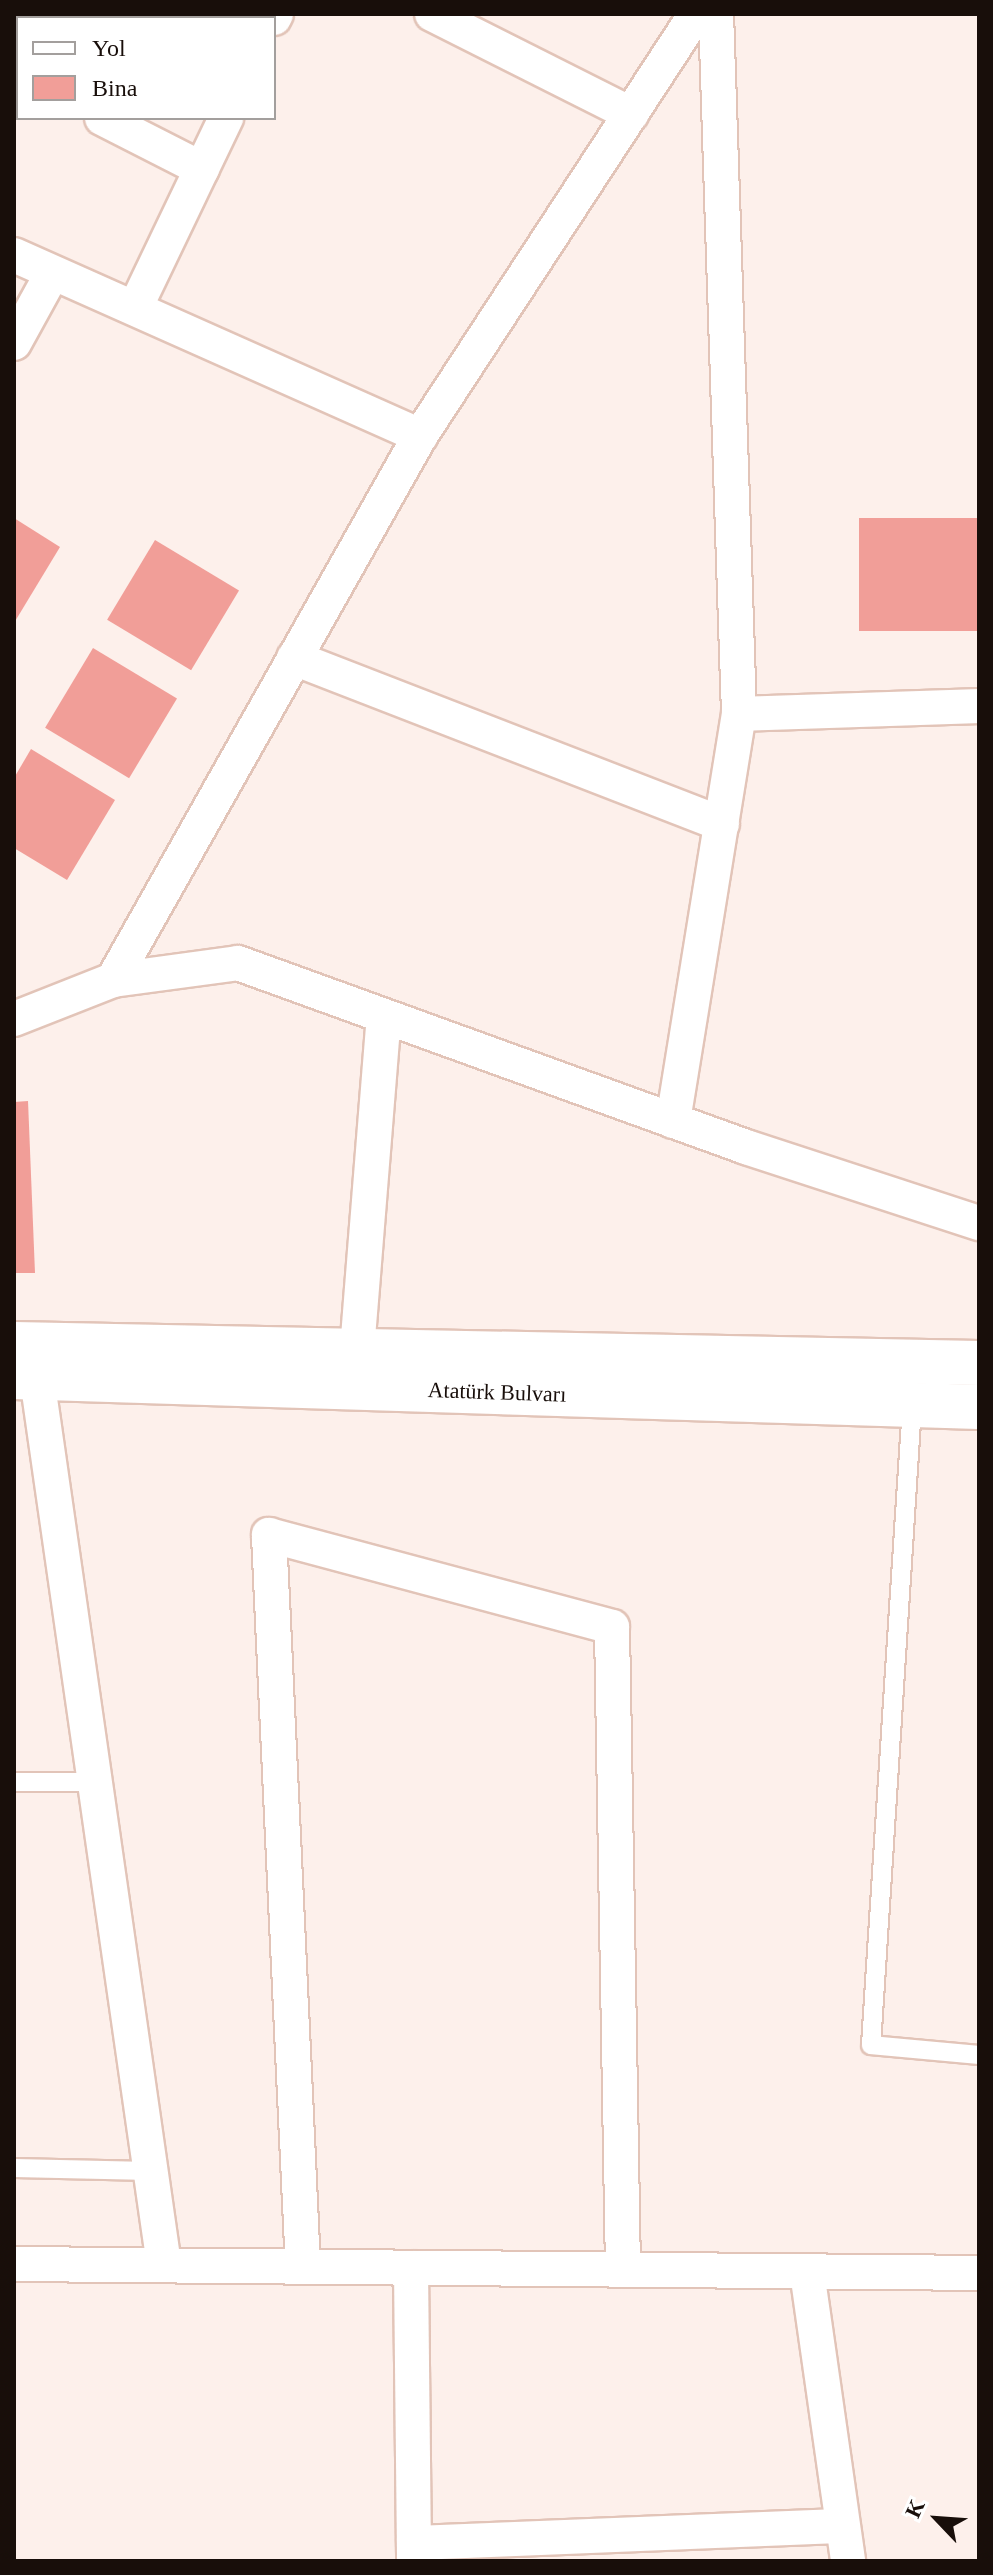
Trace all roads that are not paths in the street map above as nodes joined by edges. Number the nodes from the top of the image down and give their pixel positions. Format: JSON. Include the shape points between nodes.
{"nodes":[{"id":1,"x":432,"y":14,"type":"edge"},
{"id":2,"x":696,"y":14,"type":"edge"},
{"id":3,"x":716,"y":14,"type":"edge"},
{"id":4,"x":631,"y":114,"type":"junction"},
{"id":5,"x":106,"y":120,"type":"edge"},
{"id":6,"x":225,"y":120,"type":"edge"},
{"id":7,"x":202,"y":169,"type":"junction"},
{"id":8,"x":14,"y":255,"type":"edge"},
{"id":9,"x":52,"y":274,"type":"junction"},
{"id":10,"x":135,"y":308,"type":"junction"},
{"id":11,"x":14,"y":343,"type":"edge"},
{"id":12,"x":420,"y":436,"type":"junction"},
{"id":13,"x":294,"y":658,"type":"junction"},
{"id":14,"x":979,"y":706,"type":"edge"},
{"id":15,"x":739,"y":714,"type":"junction"},
{"id":16,"x":722,"y":824,"type":"junction"},
{"id":17,"x":113,"y":980,"type":"junction"},
{"id":18,"x":384,"y":1018,"type":"junction"},
{"id":19,"x":14,"y":1019,"type":"edge"},
{"id":20,"x":673,"y":1121,"type":"junction"},
{"id":21,"x":979,"y":1223,"type":"edge"},
{"id":22,"x":357,"y":1350,"type":"junction"},
{"id":23,"x":979,"y":1363,"type":"edge"},
{"id":24,"x":22,"y":1366,"type":"edge"},
{"id":25,"x":912,"y":1405,"type":"junction"},
{"id":26,"x":979,"y":1407,"type":"edge"},
{"id":27,"x":14,"y":1782,"type":"edge"},
{"id":28,"x":94,"y":1782,"type":"junction"},
{"id":29,"x":979,"y":2055,"type":"edge"},
{"id":30,"x":14,"y":2168,"type":"edge"},
{"id":31,"x":150,"y":2171,"type":"junction"},
{"id":32,"x":14,"y":2264,"type":"edge"},
{"id":33,"x":164,"y":2265,"type":"junction"},
{"id":34,"x":303,"y":2267,"type":"junction"},
{"id":35,"x":411,"y":2268,"type":"junction"},
{"id":36,"x":623,"y":2270,"type":"junction"},
{"id":37,"x":807,"y":2272,"type":"junction"},
{"id":38,"x":979,"y":2273,"type":"edge"},
{"id":39,"x":841,"y":2526,"type":"junction"},
{"id":40,"x":414,"y":2552,"type":"edge"},
{"id":41,"x":848,"y":2561,"type":"edge"}],
"edges":[{"from":1,"to":4,"type":"street"},
{"from":2,"to":4,"type":"street"},
{"from":3,"to":15,"type":"street"},
{"from":4,"to":12,"type":"street","via":[[564,208]]},
{"from":5,"to":7,"type":"street"},
{"from":6,"to":7,"type":"street"},
{"from":7,"to":10,"type":"street"},
{"from":8,"to":9,"type":"street"},
{"from":9,"to":10,"type":"street"},
{"from":9,"to":11,"type":"street"},
{"from":10,"to":12,"type":"street"},
{"from":12,"to":13,"type":"street"},
{"from":13,"to":16,"type":"street"},
{"from":13,"to":17,"type":"street"},
{"from":14,"to":15,"type":"street"},
{"from":15,"to":16,"type":"street"},
{"from":16,"to":20,"type":"street"},
{"from":17,"to":18,"type":"street","via":[[238,963]]},
{"from":17,"to":19,"type":"street"},
{"from":18,"to":20,"type":"street"},
{"from":18,"to":22,"type":"street"},
{"from":20,"to":21,"type":"street"},
{"from":22,"to":23,"type":"main road","name":"Atatürk Bulvarı"},
{"from":22,"to":24,"type":"main road","name":"Atatürk Bulvarı"},
{"from":24,"to":25,"type":"main road","name":"Atatürk Bulvarı"},
{"from":24,"to":28,"type":"street"},
{"from":25,"to":26,"type":"main road","name":"Atatürk Bulvarı"},
{"from":25,"to":29,"type":"lane","via":[[871,2045]]},
{"from":27,"to":28,"type":"lane"},
{"from":28,"to":31,"type":"street"},
{"from":30,"to":31,"type":"lane"},
{"from":31,"to":33,"type":"street"},
{"from":32,"to":33,"type":"street"},
{"from":33,"to":34,"type":"street"},
{"from":34,"to":35,"type":"street"},
{"from":34,"to":36,"type":"street","via":[[269,1535],[612,1627]]},
{"from":35,"to":36,"type":"street"},
{"from":35,"to":40,"type":"street"},
{"from":36,"to":37,"type":"street"},
{"from":37,"to":38,"type":"street"},
{"from":37,"to":39,"type":"street"},
{"from":39,"to":40,"type":"street"},
{"from":39,"to":41,"type":"street"}]}
